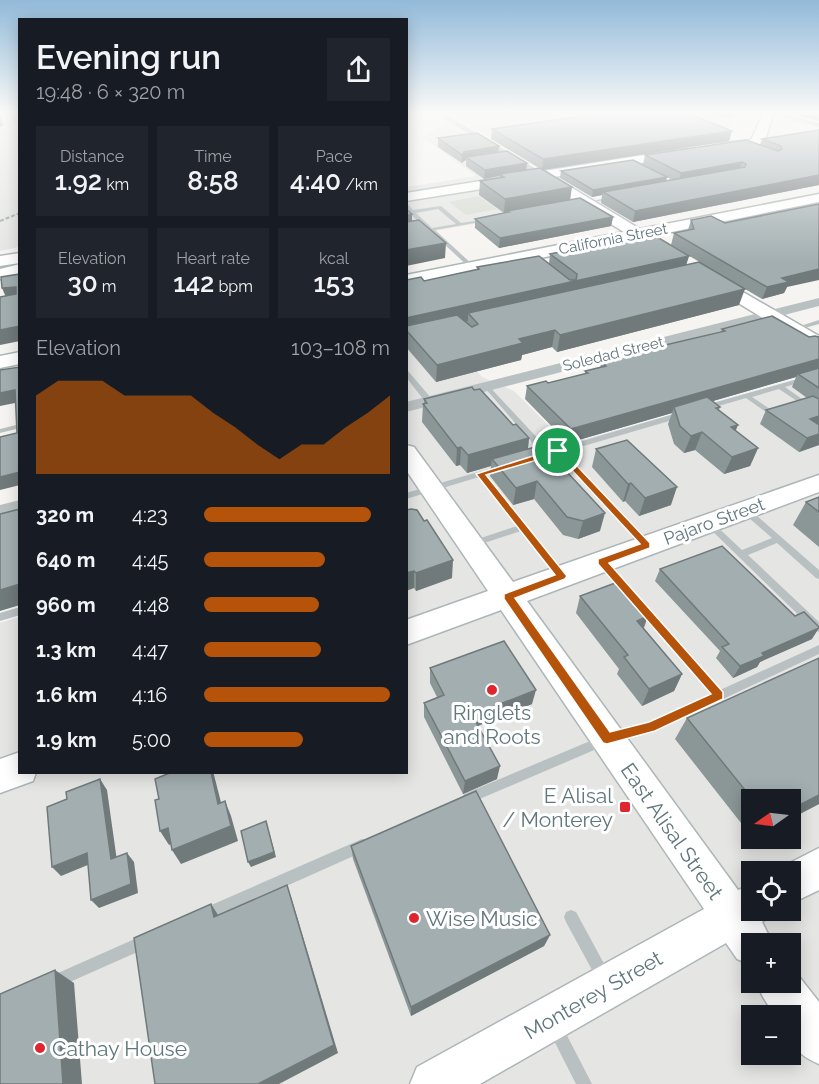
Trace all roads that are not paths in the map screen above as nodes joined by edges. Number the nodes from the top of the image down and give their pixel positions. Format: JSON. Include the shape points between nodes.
{"nodes":[{"id":1,"x":518,"y":163,"type":"edge"},
{"id":2,"x":617,"y":163,"type":"edge"},
{"id":3,"x":630,"y":163,"type":"edge"},
{"id":4,"x":640,"y":167,"type":"edge"},
{"id":5,"x":541,"y":175,"type":"junction"},
{"id":6,"x":408,"y":197,"type":"edge"},
{"id":7,"x":618,"y":197,"type":"edge"},
{"id":8,"x":819,"y":198,"type":"edge"},
{"id":9,"x":582,"y":203,"type":"junction"},
{"id":10,"x":408,"y":206,"type":"edge"},
{"id":11,"x":412,"y":212,"type":"junction"},
{"id":12,"x":495,"y":219,"type":"edge"},
{"id":13,"x":460,"y":225,"type":"junction"},
{"id":14,"x":432,"y":230,"type":"junction"},
{"id":15,"x":408,"y":234,"type":"edge"},
{"id":16,"x":639,"y":234,"type":"junction"},
{"id":17,"x":661,"y":248,"type":"edge"},
{"id":18,"x":11,"y":262,"type":"edge"},
{"id":19,"x":472,"y":267,"type":"junction"},
{"id":20,"x":701,"y":272,"type":"edge"},
{"id":21,"x":0,"y":274,"type":"edge"},
{"id":22,"x":408,"y":280,"type":"edge"},
{"id":23,"x":819,"y":302,"type":"edge"},
{"id":24,"x":770,"y":314,"type":"junction"},
{"id":25,"x":819,"y":322,"type":"edge"},
{"id":26,"x":794,"y":329,"type":"junction"},
{"id":27,"x":819,"y":344,"type":"edge"},
{"id":28,"x":18,"y":358,"type":"edge"},
{"id":29,"x":0,"y":362,"type":"edge"},
{"id":30,"x":408,"y":375,"type":"edge"},
{"id":31,"x":819,"y":375,"type":"edge"},
{"id":32,"x":486,"y":386,"type":"junction"},
{"id":33,"x":779,"y":386,"type":"junction"},
{"id":34,"x":747,"y":396,"type":"junction"},
{"id":35,"x":429,"y":401,"type":"junction"},
{"id":36,"x":408,"y":406,"type":"edge"},
{"id":37,"x":819,"y":414,"type":"edge"},
{"id":38,"x":773,"y":415,"type":"edge"},
{"id":39,"x":18,"y":426,"type":"edge"},
{"id":40,"x":0,"y":431,"type":"edge"},
{"id":41,"x":539,"y":445,"type":"edge"},
{"id":42,"x":558,"y":451,"type":"junction"},
{"id":43,"x":408,"y":458,"type":"edge"},
{"id":44,"x":525,"y":461,"type":"edge"},
{"id":45,"x":514,"y":464,"type":"edge"},
{"id":46,"x":481,"y":474,"type":"junction"},
{"id":47,"x":819,"y":483,"type":"edge"},
{"id":48,"x":419,"y":492,"type":"edge"},
{"id":49,"x":18,"y":506,"type":"edge"},
{"id":50,"x":745,"y":510,"type":"junction"},
{"id":51,"x":0,"y":511,"type":"edge"},
{"id":52,"x":708,"y":523,"type":"junction"},
{"id":53,"x":523,"y":528,"type":"junction"},
{"id":54,"x":779,"y":539,"type":"junction"},
{"id":55,"x":472,"y":544,"type":"junction"},
{"id":56,"x":646,"y":545,"type":"junction"},
{"id":57,"x":741,"y":554,"type":"junction"},
{"id":58,"x":602,"y":561,"type":"junction"},
{"id":59,"x":819,"y":575,"type":"edge"},
{"id":60,"x":561,"y":576,"type":"junction"},
{"id":61,"x":508,"y":596,"type":"junction"},
{"id":62,"x":18,"y":612,"type":"edge"},
{"id":63,"x":0,"y":617,"type":"edge"},
{"id":64,"x":819,"y":628,"type":"edge"},
{"id":65,"x":408,"y":632,"type":"edge"},
{"id":66,"x":819,"y":649,"type":"edge"},
{"id":67,"x":719,"y":696,"type":"junction"},
{"id":68,"x":607,"y":739,"type":"junction"},
{"id":69,"x":18,"y":770,"type":"edge"},
{"id":70,"x":0,"y":776,"type":"edge"},
{"id":71,"x":455,"y":804,"type":"edge"},
{"id":72,"x":371,"y":841,"type":"edge"},
{"id":73,"x":819,"y":868,"type":"edge"},
{"id":74,"x":801,"y":878,"type":"edge"},
{"id":75,"x":571,"y":917,"type":"dead end"},
{"id":76,"x":191,"y":921,"type":"edge"},
{"id":77,"x":745,"y":922,"type":"edge"},
{"id":78,"x":159,"y":935,"type":"edge"},
{"id":79,"x":609,"y":986,"type":"junction"},
{"id":80,"x":42,"y":987,"type":"edge"},
{"id":81,"x":786,"y":993,"type":"edge"},
{"id":82,"x":551,"y":1019,"type":"junction"},
{"id":83,"x":819,"y":1041,"type":"edge"},
{"id":84,"x":434,"y":1084,"type":"edge"},
{"id":85,"x":584,"y":1084,"type":"edge"}],
"edges":[{"from":1,"to":5,"type":"street"},
{"from":2,"to":5,"type":"street"},
{"from":3,"to":4,"type":"lane"},
{"from":5,"to":6,"type":"street"},
{"from":5,"to":9,"type":"street"},
{"from":7,"to":9,"type":"lane"},
{"from":8,"to":16,"type":"street","name":"California Street"},
{"from":9,"to":16,"type":"street"},
{"from":10,"to":11,"type":"lane"},
{"from":11,"to":13,"type":"lane","via":[[439,207]]},
{"from":11,"to":14,"type":"lane"},
{"from":12,"to":13,"type":"lane"},
{"from":13,"to":14,"type":"lane"},
{"from":14,"to":15,"type":"lane"},
{"from":14,"to":19,"type":"lane"},
{"from":16,"to":17,"type":"street"},
{"from":16,"to":19,"type":"street","name":"California Street","via":[[530,260]]},
{"from":18,"to":21,"type":"street"},
{"from":19,"to":22,"type":"street","name":"California Street"},
{"from":20,"to":24,"type":"street"},
{"from":23,"to":24,"type":"street","name":"Soledad Street"},
{"from":24,"to":26,"type":"street"},
{"from":24,"to":32,"type":"street","name":"Soledad Street"},
{"from":25,"to":26,"type":"lane"},
{"from":26,"to":27,"type":"street"},
{"from":28,"to":29,"type":"street"},
{"from":30,"to":35,"type":"lane"},
{"from":31,"to":33,"type":"lane"},
{"from":32,"to":35,"type":"street","name":"Soledad Street"},
{"from":32,"to":41,"type":"lane"},
{"from":33,"to":34,"type":"lane"},
{"from":33,"to":37,"type":"lane"},
{"from":34,"to":38,"type":"lane"},
{"from":34,"to":42,"type":"lane"},
{"from":35,"to":36,"type":"street","name":"Soledad Street"},
{"from":39,"to":40,"type":"lane"},
{"from":42,"to":44,"type":"lane"},
{"from":42,"to":56,"type":"lane"},
{"from":43,"to":48,"type":"street","name":"East Alisal Street"},
{"from":45,"to":46,"type":"lane"},
{"from":46,"to":48,"type":"lane"},
{"from":46,"to":53,"type":"lane"},
{"from":47,"to":50,"type":"street","name":"Pajaro Street"},
{"from":48,"to":55,"type":"street","name":"East Alisal Street"},
{"from":49,"to":51,"type":"street"},
{"from":50,"to":52,"type":"street","name":"Pajaro Street"},
{"from":50,"to":54,"type":"lane"},
{"from":52,"to":56,"type":"street","name":"Pajaro Street"},
{"from":52,"to":57,"type":"lane"},
{"from":53,"to":55,"type":"lane"},
{"from":53,"to":60,"type":"lane"},
{"from":54,"to":57,"type":"lane"},
{"from":54,"to":59,"type":"lane"},
{"from":55,"to":61,"type":"street","name":"East Alisal Street"},
{"from":56,"to":58,"type":"street","name":"Pajaro Street"},
{"from":57,"to":64,"type":"lane"},
{"from":58,"to":60,"type":"street","name":"Pajaro Street"},
{"from":58,"to":67,"type":"lane"},
{"from":60,"to":61,"type":"street","name":"Pajaro Street"},
{"from":61,"to":65,"type":"street","name":"Pajaro Street"},
{"from":61,"to":68,"type":"street","name":"East Alisal Street"},
{"from":62,"to":63,"type":"lane"},
{"from":66,"to":67,"type":"lane"},
{"from":67,"to":68,"type":"lane","via":[[651,727]]},
{"from":68,"to":71,"type":"lane"},
{"from":68,"to":77,"type":"street","name":"East Alisal Street"},
{"from":69,"to":70,"type":"street"},
{"from":72,"to":76,"type":"lane"},
{"from":73,"to":74,"type":"street"},
{"from":75,"to":79,"type":"lane"},
{"from":77,"to":79,"type":"street","name":"Monterey Street"},
{"from":78,"to":80,"type":"lane"},
{"from":79,"to":82,"type":"street","name":"Monterey Street"},
{"from":81,"to":83,"type":"street"},
{"from":82,"to":84,"type":"street","name":"Monterey Street"},
{"from":82,"to":85,"type":"lane"}]}
